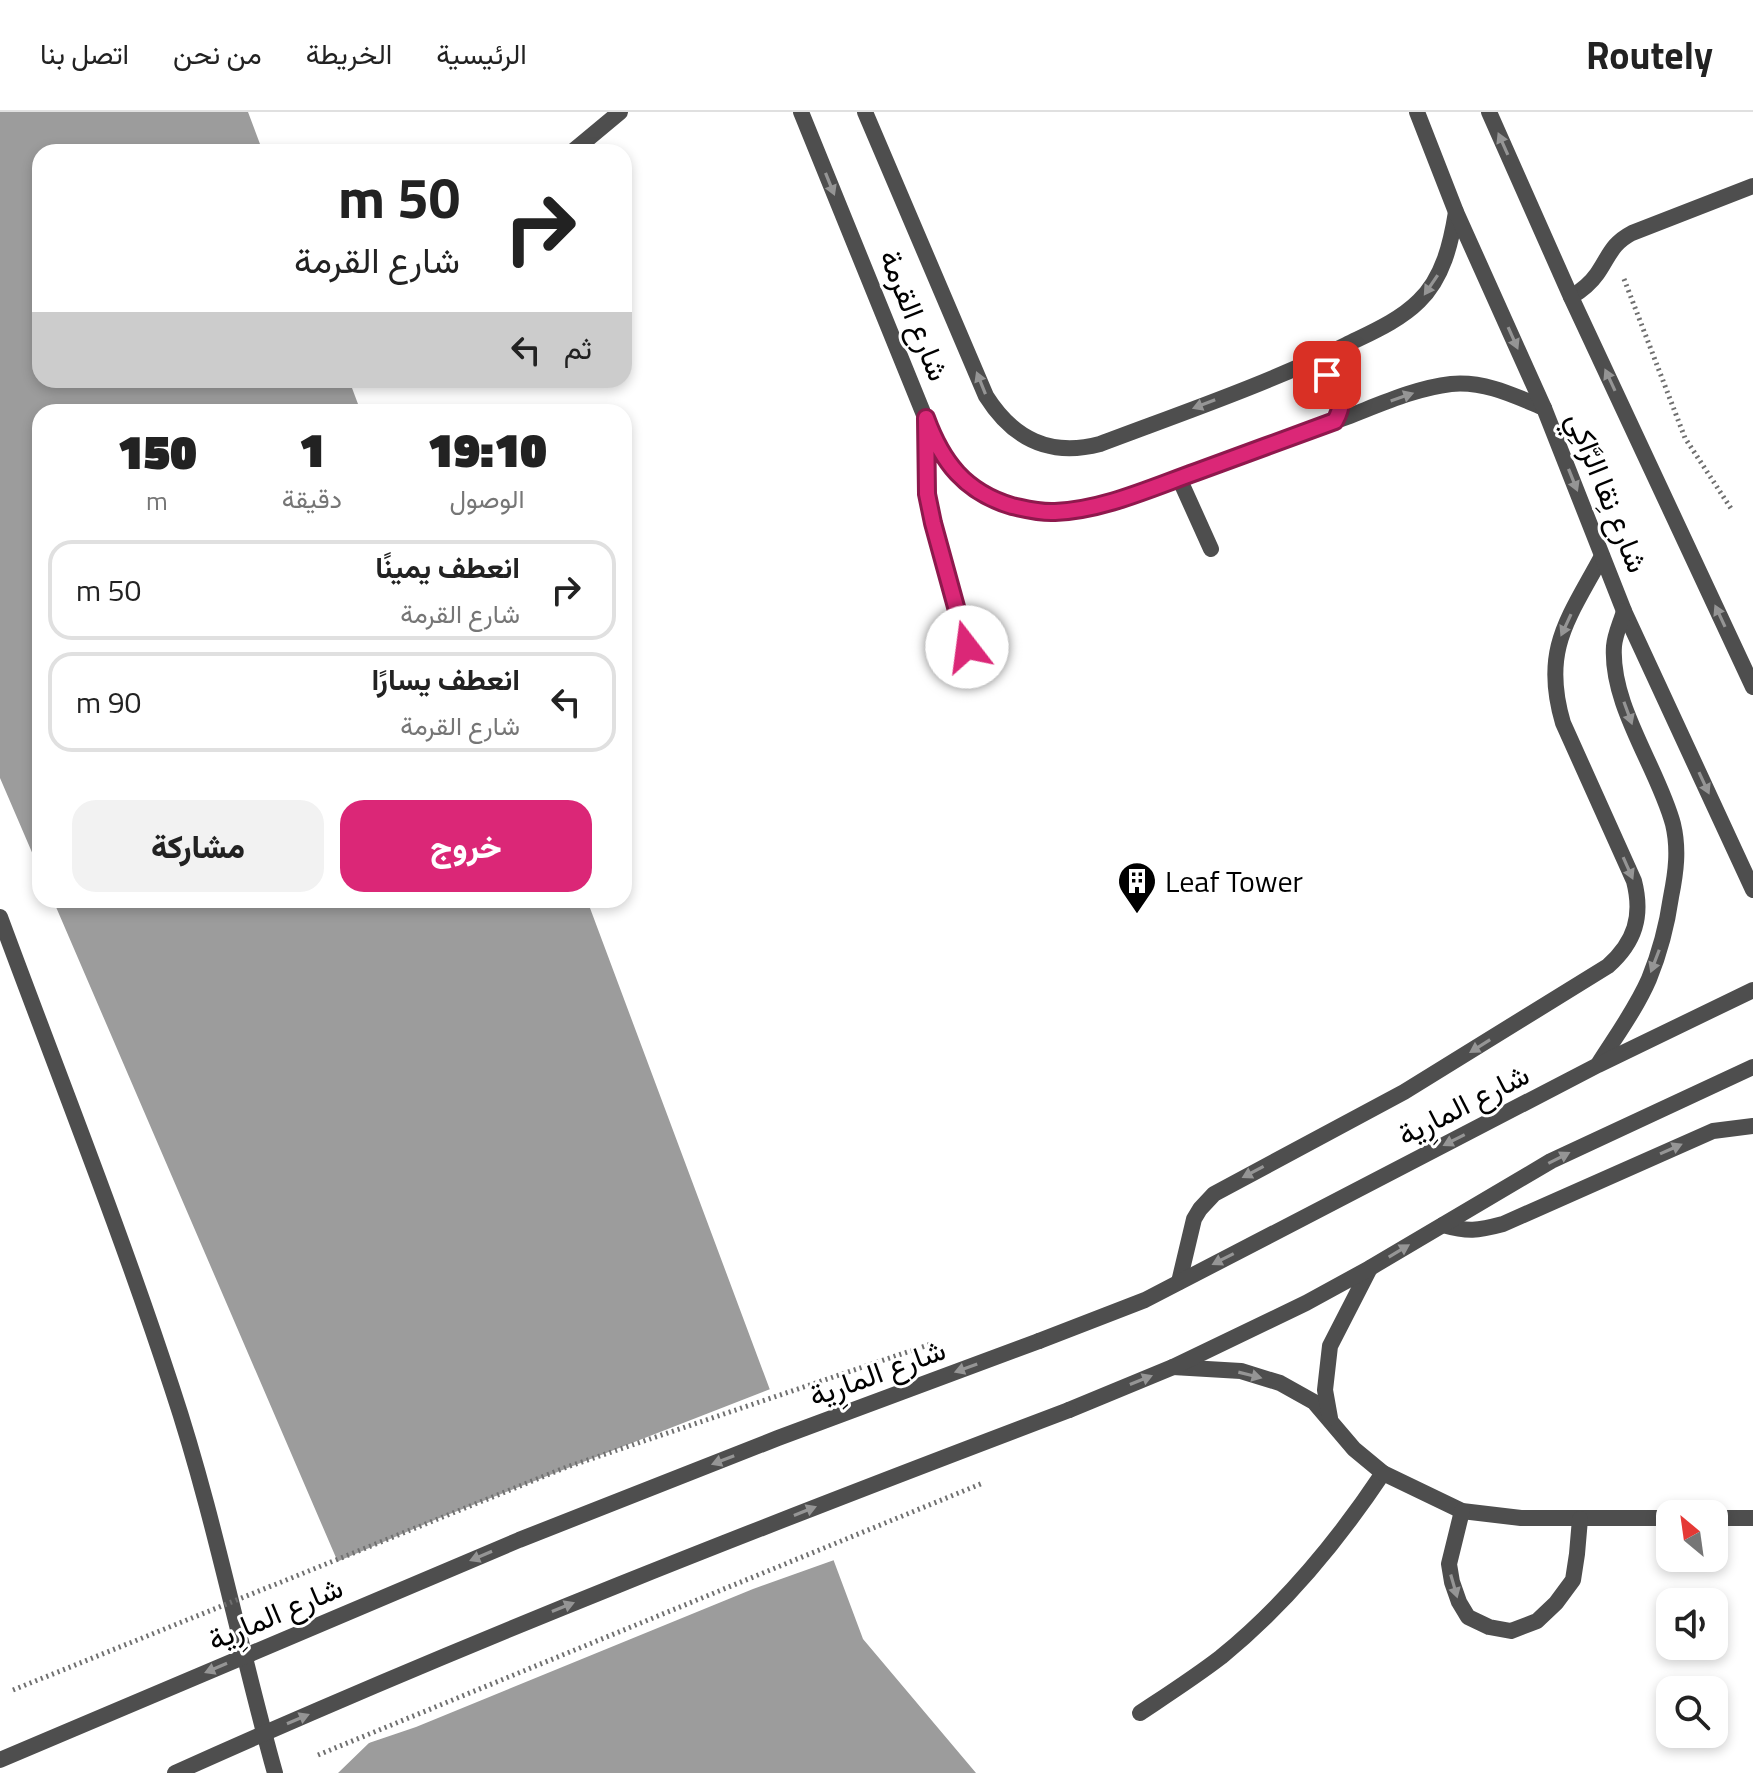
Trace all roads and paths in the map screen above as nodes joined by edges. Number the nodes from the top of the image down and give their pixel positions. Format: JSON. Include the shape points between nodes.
{"nodes":[{"id":1,"x":620,"y":112,"type":"edge"},
{"id":2,"x":801,"y":112,"type":"edge"},
{"id":3,"x":865,"y":112,"type":"edge"},
{"id":4,"x":1417,"y":112,"type":"edge"},
{"id":5,"x":1489,"y":112,"type":"edge"},
{"id":6,"x":582,"y":144,"type":"edge"},
{"id":7,"x":1753,"y":186,"type":"edge"},
{"id":8,"x":1456,"y":212,"type":"junction"},
{"id":9,"x":1612,"y":248,"type":"junction"},
{"id":10,"x":1571,"y":297,"type":"junction"},
{"id":11,"x":1279,"y":376,"type":"junction"},
{"id":12,"x":1544,"y":408,"type":"junction"},
{"id":13,"x":926,"y":418,"type":"junction"},
{"id":14,"x":1335,"y":421,"type":"junction"},
{"id":15,"x":1179,"y":478,"type":"junction"},
{"id":16,"x":1732,"y":510,"type":"dead end"},
{"id":17,"x":1211,"y":549,"type":"dead end"},
{"id":18,"x":1602,"y":556,"type":"junction"},
{"id":19,"x":1624,"y":611,"type":"junction"},
{"id":20,"x":967,"y":647,"type":"dead end"},
{"id":21,"x":1753,"y":687,"type":"edge"},
{"id":22,"x":1753,"y":890,"type":"edge"},
{"id":23,"x":0,"y":917,"type":"edge"},
{"id":24,"x":1753,"y":990,"type":"edge"},
{"id":25,"x":1598,"y":1065,"type":"junction"},
{"id":26,"x":1753,"y":1067,"type":"edge"},
{"id":27,"x":1753,"y":1126,"type":"edge"},
{"id":28,"x":1443,"y":1225,"type":"junction"},
{"id":29,"x":1370,"y":1268,"type":"junction"},
{"id":30,"x":1179,"y":1282,"type":"junction"},
{"id":31,"x":931,"y":1344,"type":"dead end"},
{"id":32,"x":1173,"y":1367,"type":"junction"},
{"id":33,"x":1330,"y":1420,"type":"junction"},
{"id":34,"x":1383,"y":1473,"type":"junction"},
{"id":35,"x":983,"y":1483,"type":"dead end"},
{"id":36,"x":1462,"y":1511,"type":"junction"},
{"id":37,"x":1656,"y":1518,"type":"edge"},
{"id":38,"x":1728,"y":1518,"type":"edge"},
{"id":39,"x":1753,"y":1518,"type":"edge"},
{"id":40,"x":1580,"y":1519,"type":"junction"},
{"id":41,"x":13,"y":1690,"type":"dead end"},
{"id":42,"x":1140,"y":1713,"type":"dead end"},
{"id":43,"x":318,"y":1755,"type":"dead end"},
{"id":44,"x":0,"y":1760,"type":"edge"},
{"id":45,"x":175,"y":1773,"type":"edge"},
{"id":46,"x":275,"y":1773,"type":"edge"}],
"edges":[{"from":1,"to":6,"type":"street"},
{"from":2,"to":13,"type":"street","name":"شارع القرمة","one_way":true},
{"from":11,"to":3,"type":"street","name":"شارع القرمة","one_way":true,"via":[[1081,449],[1043,444],[1009,426],[986,396]]},
{"from":4,"to":8,"type":"street","name":"شارع نِقا الرَّاكِي"},
{"from":10,"to":5,"type":"street","name":"شارع نِقا الرَّاكِي","one_way":true},
{"from":7,"to":9,"type":"street","via":[[1632,233]]},
{"from":8,"to":11,"type":"street","name":"شارع القرمة","one_way":true,"via":[[1443,266],[1419,301],[1394,320]]},
{"from":8,"to":12,"type":"street","name":"شارع نِقا الرَّاكِي","one_way":true},
{"from":9,"to":10,"type":"street","via":[[1592,281]]},
{"from":9,"to":16,"type":"path","via":[[1685,438]]},
{"from":21,"to":10,"type":"street","name":"شارع نِقا الرَّاكِي","one_way":true},
{"from":11,"to":14,"type":"street","name":"شارع القرمة","via":[[1306,370],[1335,381],[1342,401]]},
{"from":14,"to":12,"type":"street","name":"شارع القرمة","one_way":true,"via":[[1453,384],[1481,384]]},
{"from":12,"to":18,"type":"street","name":"شارع نِقا الرَّاكِي","one_way":true},
{"from":13,"to":15,"type":"street","name":"شارع القرمة","via":[[942,455],[962,478],[986,496],[1029,510],[1076,510]]},
{"from":13,"to":20,"type":"street","via":[[927,494]]},
{"from":14,"to":15,"type":"street","name":"شارع القرمة"},
{"from":15,"to":17,"type":"street"},
{"from":18,"to":19,"type":"street","name":"شارع نِقا الرَّاكِي"},
{"from":18,"to":30,"type":"street","one_way":true,"via":[[1562,630],[1555,682],[1563,723],[1634,881],[1637,919],[1627,945],[1608,966],[1404,1092],[1214,1194],[1194,1219]]},
{"from":19,"to":22,"type":"street","name":"شارع نِقا الرَّاكِي","one_way":true},
{"from":19,"to":25,"type":"street","one_way":true,"via":[[1614,644],[1620,691],[1669,811],[1677,857],[1659,952],[1635,1006]]},
{"from":23,"to":46,"type":"street","via":[[173,1390]]},
{"from":24,"to":25,"type":"street","name":"شارع المارِية"},
{"from":25,"to":30,"type":"street","name":"شارع المارِية","one_way":true},
{"from":28,"to":26,"type":"street","one_way":true,"via":[[1551,1161]]},
{"from":28,"to":27,"type":"street","one_way":true,"via":[[1464,1231],[1503,1224],[1713,1131]]},
{"from":29,"to":28,"type":"street","one_way":true},
{"from":29,"to":32,"type":"street"},
{"from":29,"to":33,"type":"street","via":[[1330,1346],[1325,1390]]},
{"from":30,"to":44,"type":"street","name":"شارع المارِية","one_way":true,"bridge":true,"via":[[1121,1310],[533,1535]]},
{"from":31,"to":41,"type":"path","bridge":true,"via":[[567,1467]]},
{"from":32,"to":33,"type":"street","one_way":true,"via":[[1241,1371],[1280,1383],[1314,1402]]},
{"from":45,"to":32,"type":"street","one_way":true,"bridge":true,"via":[[628,1581]]},
{"from":33,"to":34,"type":"street"},
{"from":34,"to":36,"type":"street"},
{"from":34,"to":42,"type":"street","via":[[1341,1534],[1258,1625]]},
{"from":35,"to":43,"type":"path"},
{"from":36,"to":40,"type":"street"},
{"from":36,"to":40,"type":"street","one_way":true,"via":[[1449,1564],[1459,1602],[1468,1617],[1511,1631],[1537,1621],[1573,1580]]},
{"from":37,"to":40,"type":"street"},
{"from":38,"to":39,"type":"street"}]}
